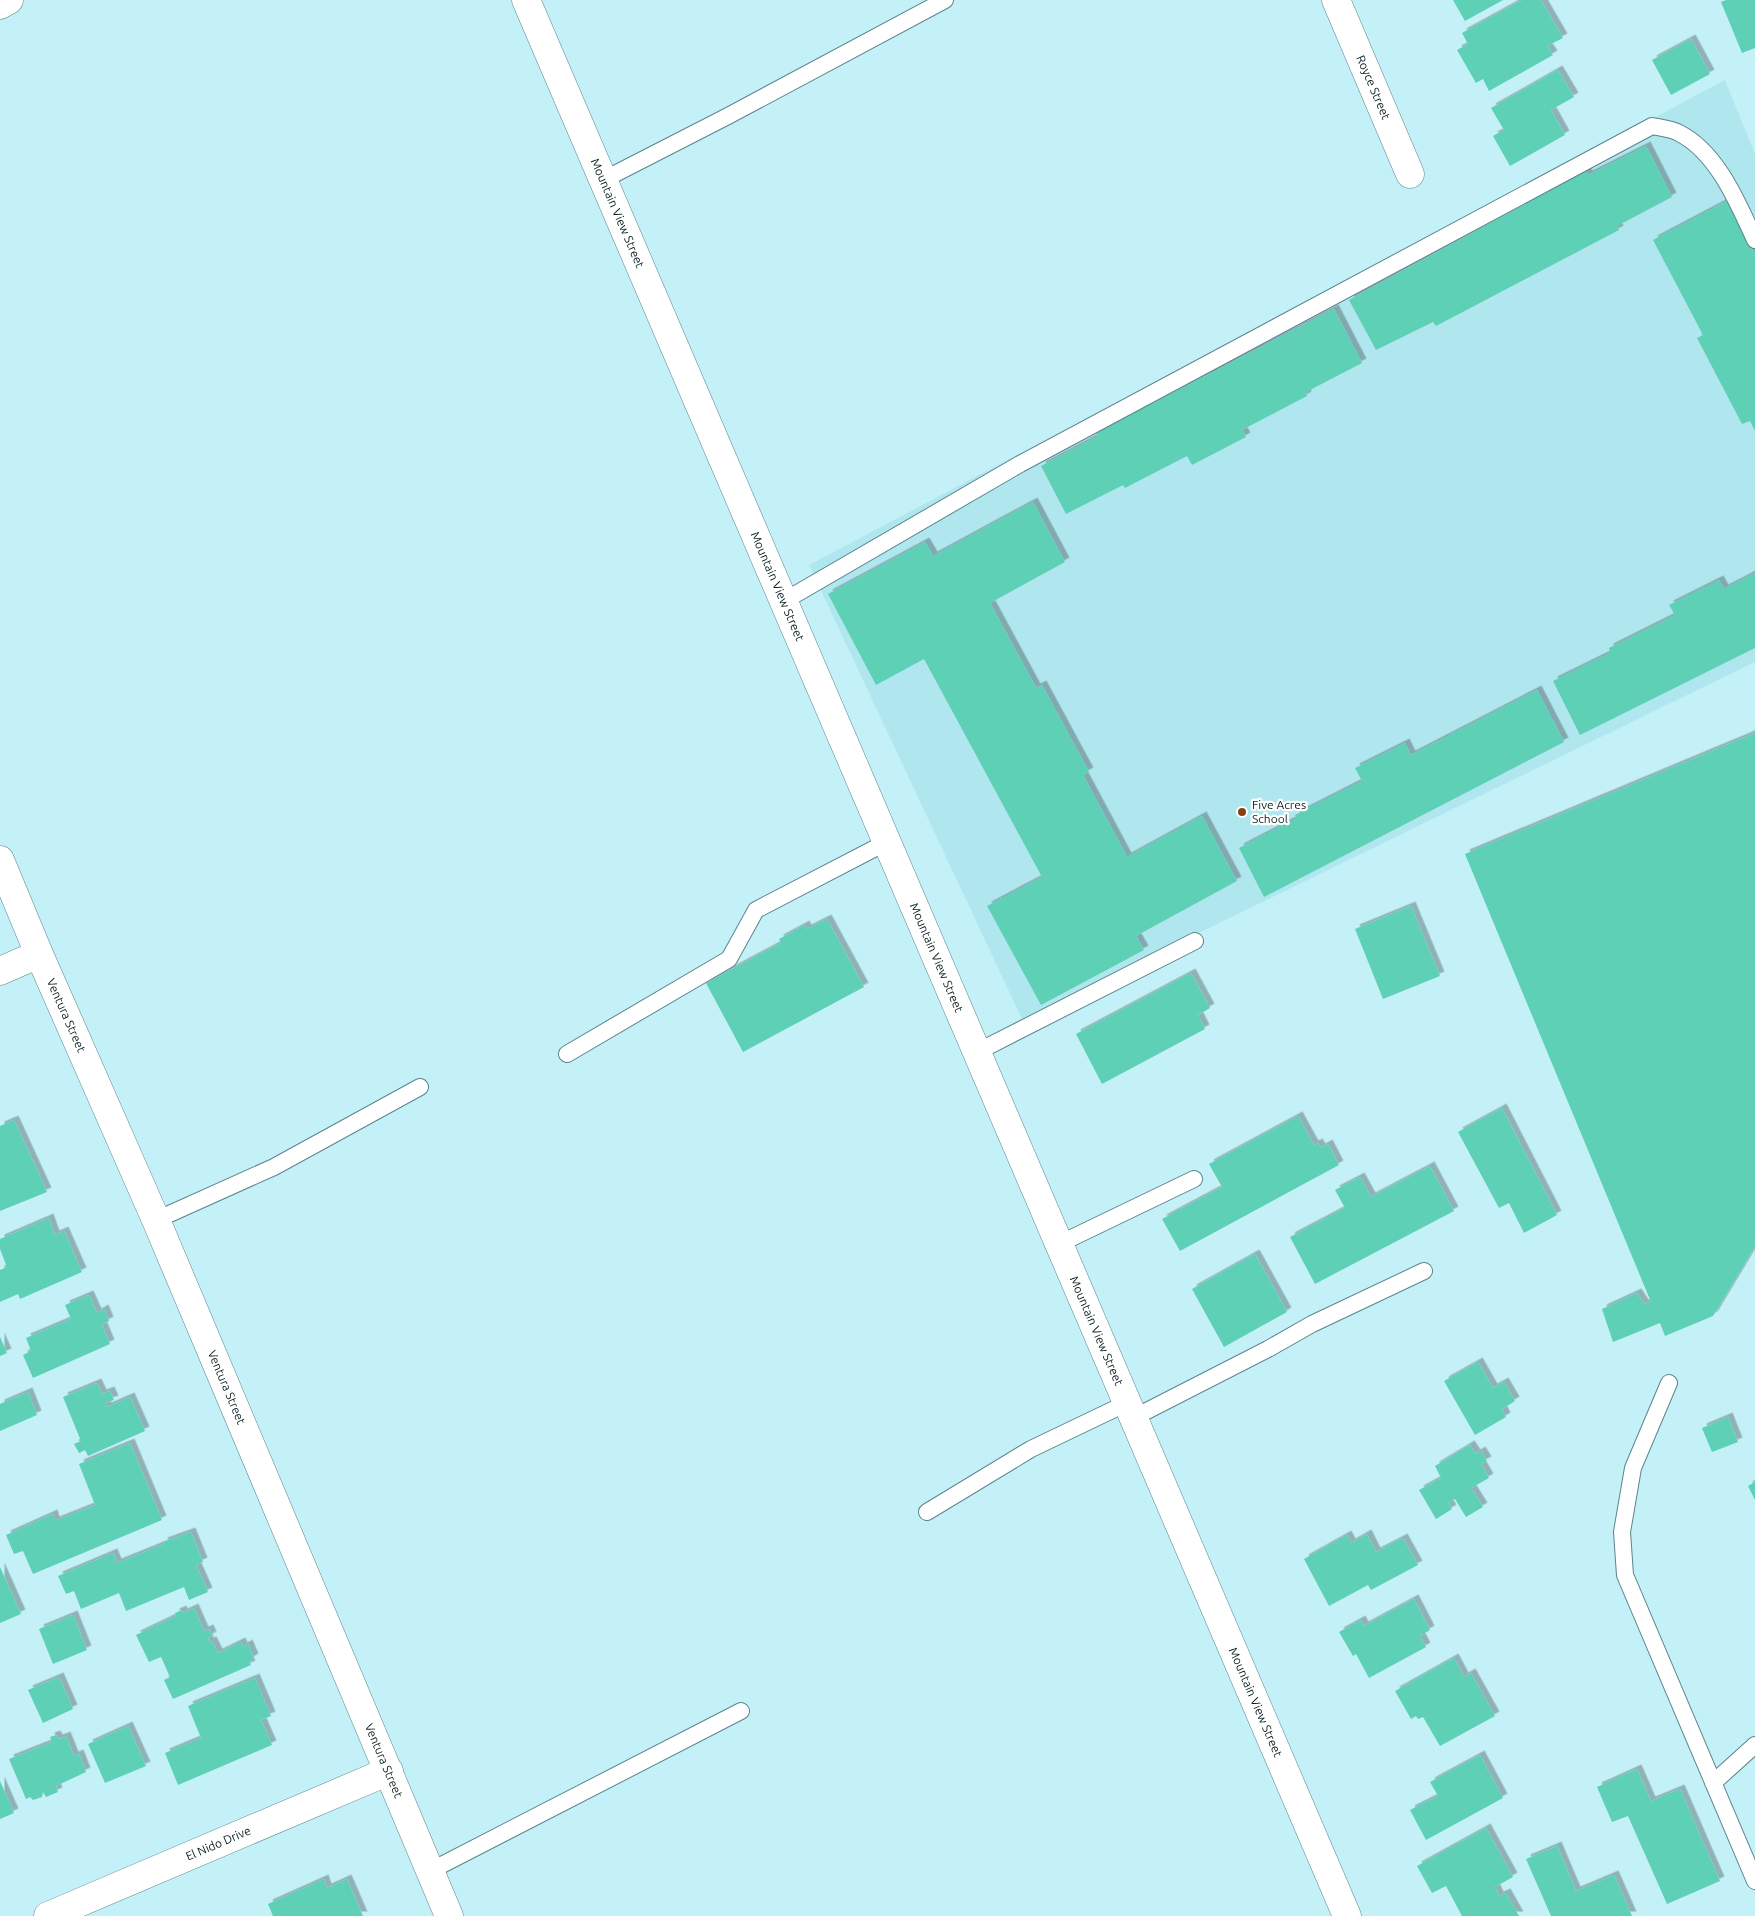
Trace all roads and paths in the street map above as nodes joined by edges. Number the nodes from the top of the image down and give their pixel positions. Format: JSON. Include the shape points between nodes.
{"nodes":[{"id":1,"x":9,"y":0,"type":"edge"},
{"id":2,"x":526,"y":0,"type":"edge"},
{"id":3,"x":944,"y":0,"type":"edge"},
{"id":4,"x":1336,"y":0,"type":"edge"},
{"id":5,"x":0,"y":5,"type":"edge"},
{"id":6,"x":1410,"y":174,"type":"dead end"},
{"id":7,"x":603,"y":180,"type":"junction"},
{"id":8,"x":1755,"y":240,"type":"edge"},
{"id":9,"x":784,"y":601,"type":"junction"},
{"id":10,"x":887,"y":842,"type":"junction"},
{"id":11,"x":0,"y":860,"type":"edge"},
{"id":12,"x":1195,"y":941,"type":"dead end"},
{"id":13,"x":39,"y":954,"type":"junction"},
{"id":14,"x":0,"y":971,"type":"edge"},
{"id":15,"x":976,"y":1052,"type":"junction"},
{"id":16,"x":568,"y":1054,"type":"dead end"},
{"id":17,"x":420,"y":1087,"type":"dead end"},
{"id":18,"x":1194,"y":1179,"type":"dead end"},
{"id":19,"x":156,"y":1220,"type":"junction"},
{"id":20,"x":1059,"y":1244,"type":"junction"},
{"id":21,"x":1424,"y":1271,"type":"dead end"},
{"id":22,"x":1669,"y":1383,"type":"dead end"},
{"id":23,"x":1130,"y":1410,"type":"junction"},
{"id":24,"x":928,"y":1512,"type":"dead end"},
{"id":25,"x":741,"y":1710,"type":"dead end"},
{"id":26,"x":1755,"y":1745,"type":"edge"},
{"id":27,"x":389,"y":1771,"type":"junction"},
{"id":28,"x":1713,"y":1783,"type":"junction"},
{"id":29,"x":430,"y":1871,"type":"junction"},
{"id":30,"x":1755,"y":1881,"type":"edge"},
{"id":31,"x":48,"y":1916,"type":"edge"},
{"id":32,"x":448,"y":1916,"type":"edge"},
{"id":33,"x":1347,"y":1916,"type":"edge"}],
"edges":[{"from":1,"to":5,"type":"street"},
{"from":2,"to":7,"type":"street","name":"Mountain View Street"},
{"from":3,"to":7,"type":"lane"},
{"from":4,"to":6,"type":"street","name":"Royce Street"},
{"from":7,"to":9,"type":"street","name":"Mountain View Street"},
{"from":8,"to":9,"type":"lane","via":[[1731,188],[1701,150],[1679,132],[1652,126],[1020,464]]},
{"from":9,"to":10,"type":"street","name":"Mountain View Street"},
{"from":10,"to":15,"type":"street","name":"Mountain View Street"},
{"from":10,"to":16,"type":"lane","via":[[756,910],[729,959]]},
{"from":11,"to":13,"type":"street","name":"Ventura Street"},
{"from":12,"to":15,"type":"lane"},
{"from":13,"to":14,"type":"street"},
{"from":13,"to":19,"type":"street","name":"Ventura Street"},
{"from":15,"to":20,"type":"street","name":"Mountain View Street"},
{"from":17,"to":19,"type":"lane","via":[[274,1167]]},
{"from":18,"to":20,"type":"lane"},
{"from":19,"to":27,"type":"street","name":"Ventura Street"},
{"from":20,"to":23,"type":"street","name":"Mountain View Street"},
{"from":21,"to":23,"type":"lane","via":[[1312,1324],[1268,1349]]},
{"from":22,"to":28,"type":"lane","via":[[1633,1468],[1622,1532],[1625,1574]]},
{"from":23,"to":24,"type":"lane","via":[[1031,1449]]},
{"from":23,"to":33,"type":"street","name":"Mountain View Street"},
{"from":25,"to":29,"type":"lane"},
{"from":26,"to":28,"type":"lane"},
{"from":27,"to":29,"type":"street","name":"Ventura Street"},
{"from":27,"to":31,"type":"street","name":"El Nido Drive"},
{"from":28,"to":30,"type":"lane"},
{"from":29,"to":32,"type":"street","name":"Ventura Street"}]}
